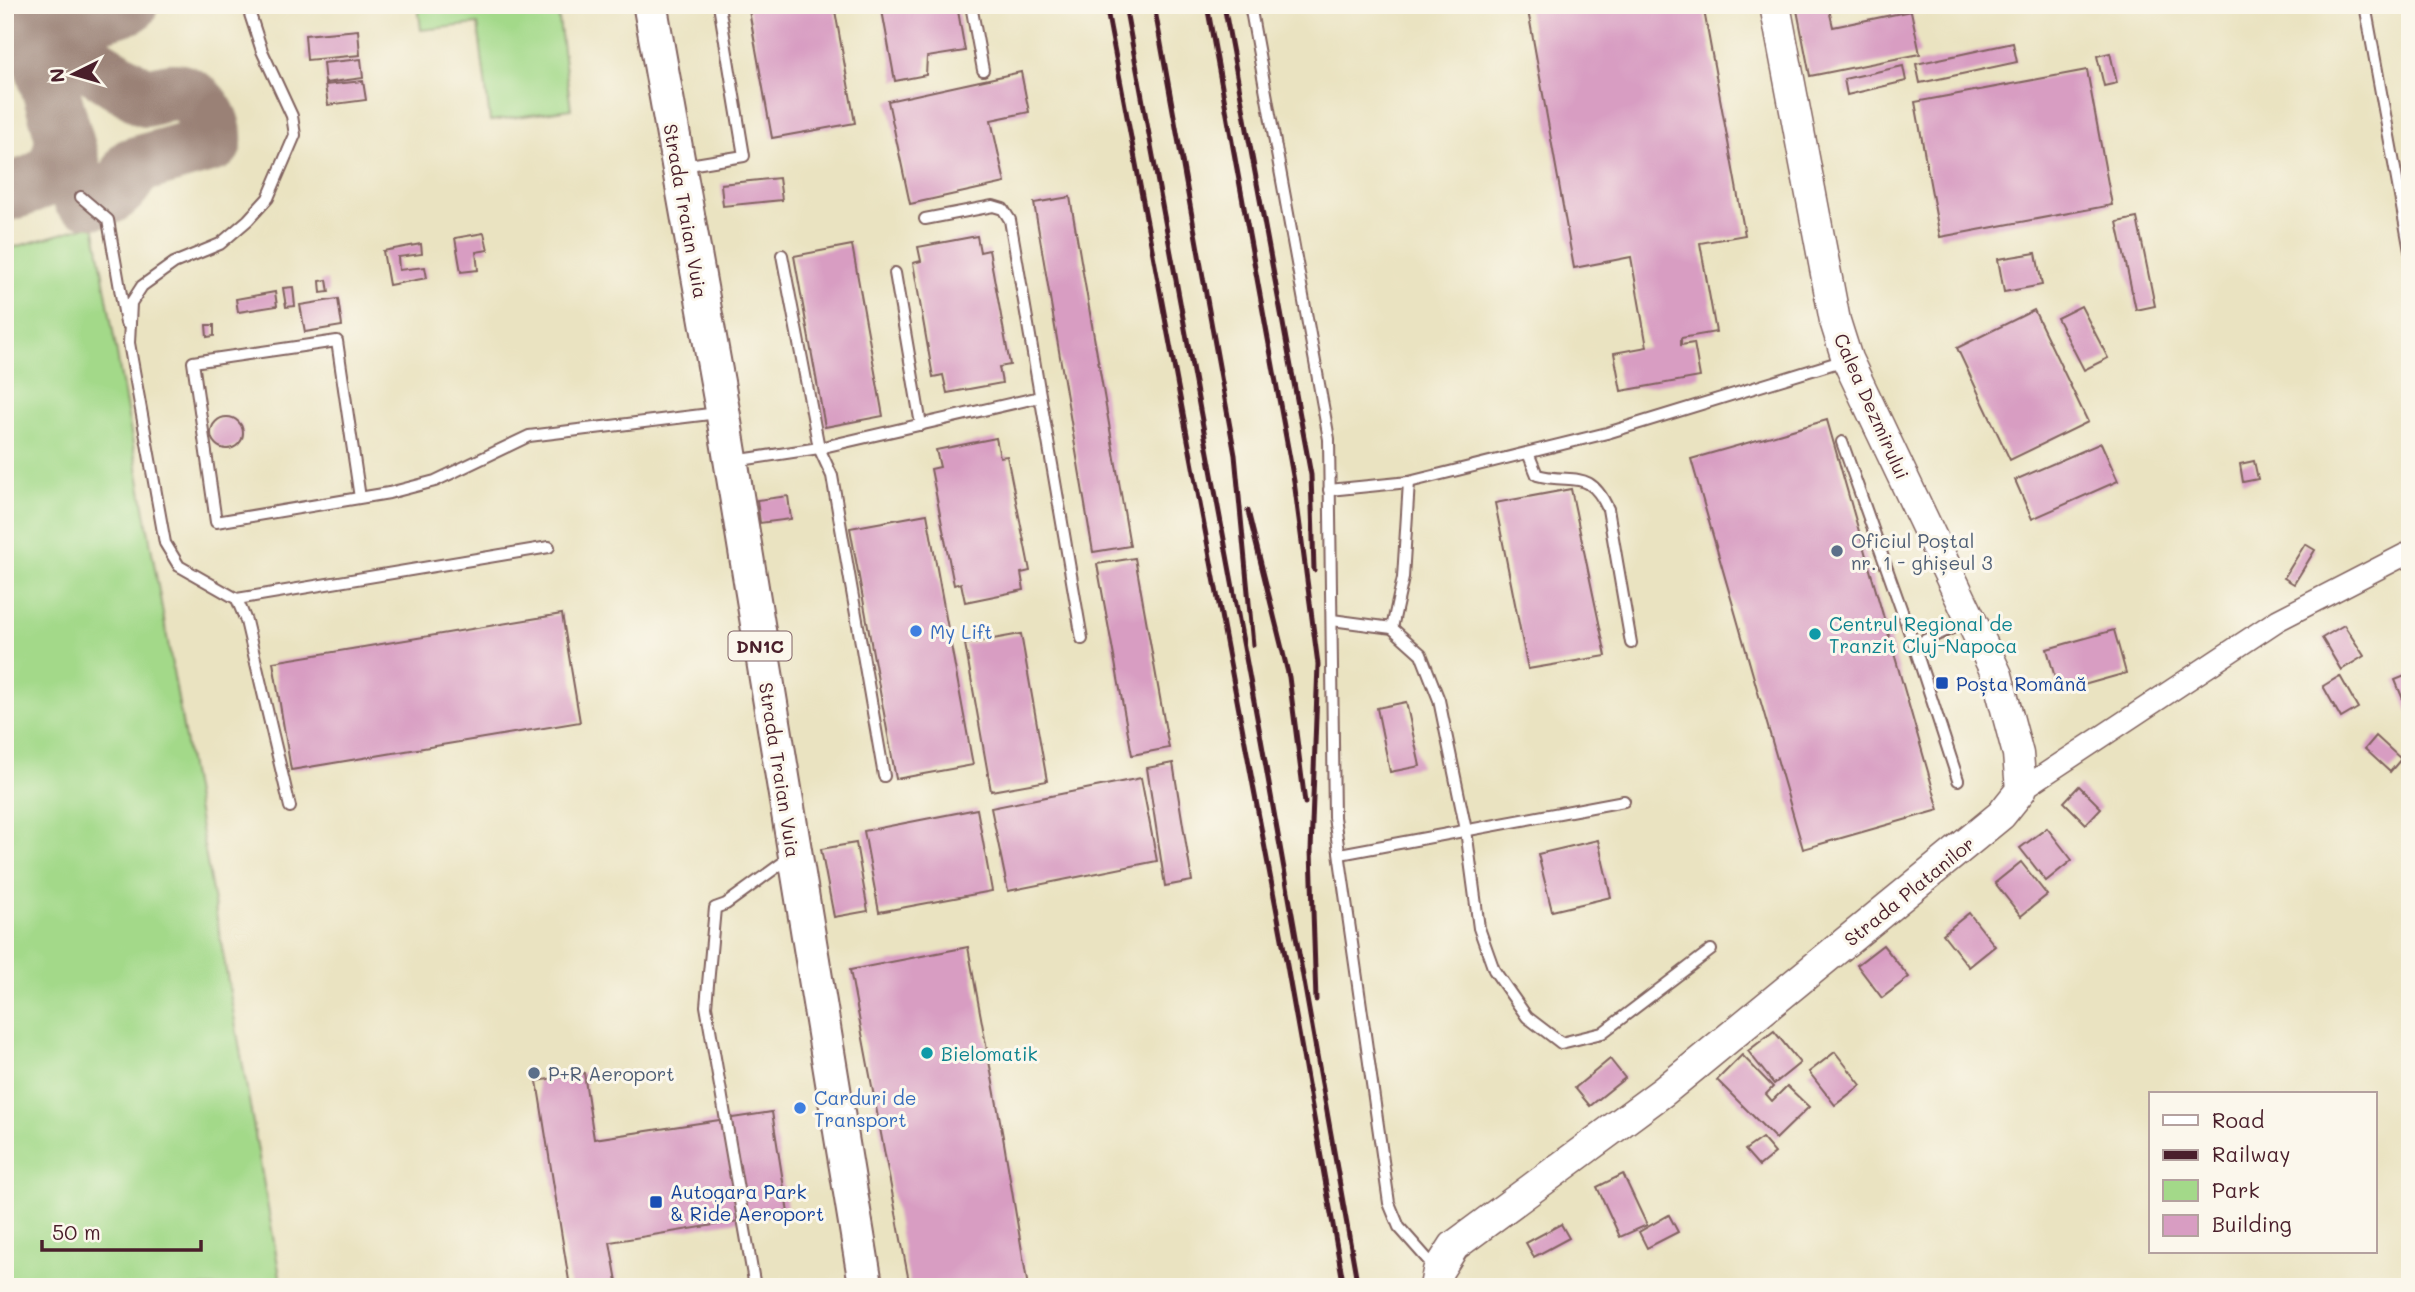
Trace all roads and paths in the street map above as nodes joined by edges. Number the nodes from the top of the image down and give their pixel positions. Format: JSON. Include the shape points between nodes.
{"nodes":[{"id":1,"x":247,"y":5,"type":"edge"},
{"id":2,"x":650,"y":5,"type":"edge"},
{"id":3,"x":719,"y":5,"type":"edge"},
{"id":4,"x":971,"y":5,"type":"edge"},
{"id":5,"x":1250,"y":5,"type":"edge"},
{"id":6,"x":1775,"y":5,"type":"edge"},
{"id":7,"x":2365,"y":5,"type":"edge"},
{"id":8,"x":983,"y":70,"type":"dead end"},
{"id":9,"x":678,"y":167,"type":"junction"},
{"id":10,"x":81,"y":197,"type":"dead end"},
{"id":11,"x":925,"y":219,"type":"dead end"},
{"id":12,"x":2410,"y":251,"type":"edge"},
{"id":13,"x":782,"y":255,"type":"dead end"},
{"id":14,"x":895,"y":273,"type":"dead end"},
{"id":15,"x":129,"y":343,"type":"junction"},
{"id":16,"x":1847,"y":359,"type":"junction"},
{"id":17,"x":1040,"y":397,"type":"junction"},
{"id":18,"x":723,"y":413,"type":"junction"},
{"id":19,"x":921,"y":425,"type":"junction"},
{"id":20,"x":1842,"y":442,"type":"dead end"},
{"id":21,"x":819,"y":449,"type":"junction"},
{"id":22,"x":1528,"y":453,"type":"junction"},
{"id":23,"x":731,"y":462,"type":"junction"},
{"id":24,"x":1409,"y":482,"type":"junction"},
{"id":25,"x":1329,"y":490,"type":"junction"},
{"id":26,"x":360,"y":498,"type":"junction"},
{"id":27,"x":549,"y":547,"type":"dead end"},
{"id":28,"x":2410,"y":552,"type":"edge"},
{"id":29,"x":237,"y":599,"type":"junction"},
{"id":30,"x":1970,"y":619,"type":"junction"},
{"id":31,"x":1332,"y":620,"type":"junction"},
{"id":32,"x":1392,"y":628,"type":"junction"},
{"id":33,"x":1082,"y":639,"type":"dead end"},
{"id":34,"x":1630,"y":643,"type":"dead end"},
{"id":35,"x":1914,"y":645,"type":"junction"},
{"id":36,"x":884,"y":776,"type":"dead end"},
{"id":37,"x":1958,"y":780,"type":"dead end"},
{"id":38,"x":2021,"y":790,"type":"junction"},
{"id":39,"x":1624,"y":801,"type":"dead end"},
{"id":40,"x":290,"y":807,"type":"dead end"},
{"id":41,"x":1466,"y":830,"type":"junction"},
{"id":42,"x":1340,"y":854,"type":"junction"},
{"id":43,"x":794,"y":855,"type":"junction"},
{"id":44,"x":1710,"y":950,"type":"dead end"},
{"id":45,"x":1436,"y":1279,"type":"edge"},
{"id":46,"x":755,"y":1287,"type":"edge"},
{"id":47,"x":866,"y":1287,"type":"edge"}],
"edges":[{"from":1,"to":15,"type":"lane","via":[[292,116],[295,135],[268,198],[248,219],[220,244],[174,263],[142,286],[131,303]]},
{"from":2,"to":9,"type":"main road","name":"Strada Traian Vuia","number":"DN1C"},
{"from":3,"to":9,"type":"lane","via":[[744,156]]},
{"from":4,"to":8,"type":"lane"},
{"from":5,"to":25,"type":"lane","via":[[1329,439]]},
{"from":6,"to":16,"type":"main road","name":"Calea Dezmirului","via":[[1825,276]]},
{"from":7,"to":12,"type":"lane"},
{"from":9,"to":18,"type":"main road","name":"Strada Traian Vuia","number":"DN1C"},
{"from":10,"to":15,"type":"lane","via":[[108,220]]},
{"from":11,"to":17,"type":"lane","via":[[993,205],[1010,219]]},
{"from":13,"to":21,"type":"lane"},
{"from":14,"to":19,"type":"lane"},
{"from":15,"to":29,"type":"lane","via":[[165,543],[179,566]]},
{"from":16,"to":22,"type":"lane"},
{"from":16,"to":30,"type":"main road","name":"Calea Dezmirului"},
{"from":17,"to":19,"type":"lane"},
{"from":17,"to":33,"type":"lane"},
{"from":18,"to":23,"type":"main road","name":"Strada Traian Vuia","number":"DN1C"},
{"from":18,"to":26,"type":"lane","via":[[529,436],[435,481]]},
{"from":19,"to":21,"type":"lane"},
{"from":20,"to":35,"type":"lane"},
{"from":21,"to":23,"type":"lane"},
{"from":21,"to":36,"type":"lane","via":[[832,476]]},
{"from":22,"to":24,"type":"lane"},
{"from":22,"to":34,"type":"lane","via":[[1537,475],[1588,481],[1600,490],[1608,509]]},
{"from":23,"to":43,"type":"main road","name":"Strada Traian Vuia","number":"DN1C"},
{"from":24,"to":25,"type":"lane"},
{"from":24,"to":32,"type":"lane","via":[[1403,578]]},
{"from":25,"to":31,"type":"lane"},
{"from":26,"to":26,"type":"lane","via":[[216,522],[193,362],[337,341]]},
{"from":27,"to":29,"type":"lane"},
{"from":28,"to":38,"type":"street","name":"Strada Platanilor","via":[[2278,620]]},
{"from":29,"to":40,"type":"lane"},
{"from":30,"to":35,"type":"lane"},
{"from":30,"to":38,"type":"main road","name":"Calea Dezmirului","via":[[1997,675],[2018,754]]},
{"from":31,"to":32,"type":"lane"},
{"from":31,"to":42,"type":"lane","via":[[1335,817]]},
{"from":32,"to":41,"type":"lane","via":[[1421,654],[1439,700]]},
{"from":35,"to":37,"type":"lane"},
{"from":38,"to":45,"type":"main road","name":"Strada Platanilor","via":[[2001,815],[1664,1091],[1454,1246]]},
{"from":39,"to":41,"type":"lane"},
{"from":41,"to":42,"type":"lane"},
{"from":41,"to":44,"type":"lane","via":[[1479,928],[1494,970],[1527,1017],[1561,1043],[1602,1033]]},
{"from":42,"to":45,"type":"lane","via":[[1389,1203],[1399,1227]]},
{"from":43,"to":46,"type":"lane","via":[[715,908],[713,920],[706,1006]]},
{"from":43,"to":47,"type":"main road","name":"Strada Traian Vuia","number":"DN1C"}]}
